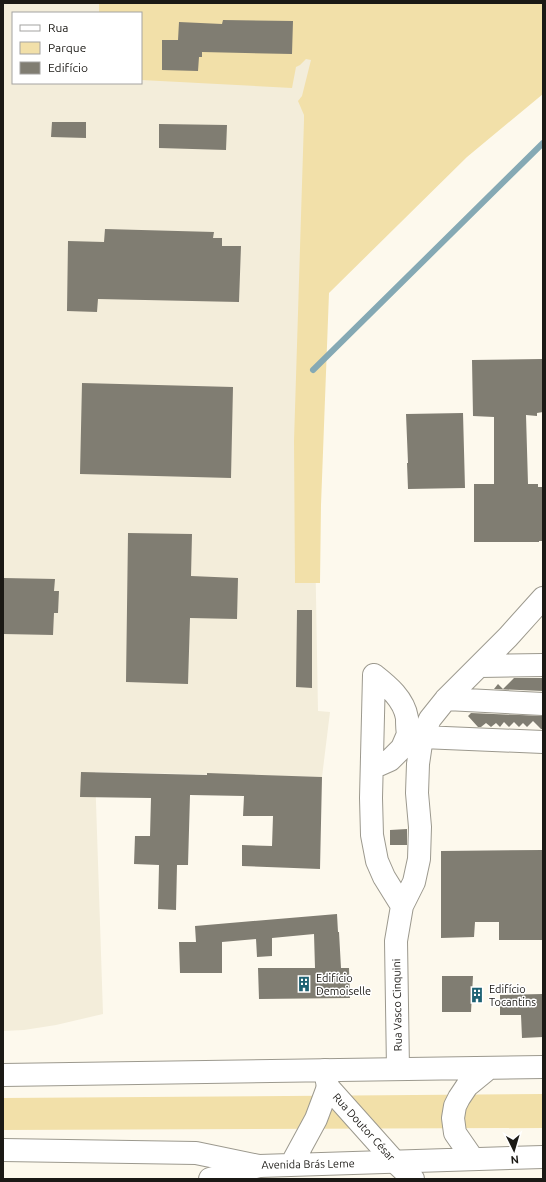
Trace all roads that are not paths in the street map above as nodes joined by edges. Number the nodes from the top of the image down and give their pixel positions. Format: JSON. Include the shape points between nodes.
{"nodes":[{"id":1,"x":543,"y":598,"type":"edge"},
{"id":2,"x":533,"y":622,"type":"edge"},
{"id":3,"x":543,"y":665,"type":"edge"},
{"id":4,"x":480,"y":666,"type":"junction"},
{"id":5,"x":446,"y":699,"type":"junction"},
{"id":6,"x":543,"y":704,"type":"edge"},
{"id":7,"x":415,"y":736,"type":"junction"},
{"id":8,"x":543,"y":742,"type":"edge"},
{"id":9,"x":372,"y":768,"type":"junction"},
{"id":10,"x":402,"y":906,"type":"junction"},
{"id":11,"x":542,"y":1066,"type":"edge"},
{"id":12,"x":488,"y":1068,"type":"junction"},
{"id":13,"x":398,"y":1069,"type":"junction"},
{"id":14,"x":3,"y":1075,"type":"edge"},
{"id":15,"x":326,"y":1079,"type":"junction"},
{"id":16,"x":3,"y":1150,"type":"edge"},
{"id":17,"x":543,"y":1157,"type":"edge"},
{"id":18,"x":472,"y":1159,"type":"junction"},
{"id":19,"x":395,"y":1162,"type":"junction"},
{"id":20,"x":259,"y":1166,"type":"junction"},
{"id":21,"x":293,"y":1170,"type":"edge"},
{"id":22,"x":210,"y":1179,"type":"edge"},
{"id":23,"x":413,"y":1179,"type":"edge"}],
"edges":[{"from":1,"to":2,"type":"street"},
{"from":2,"to":4,"type":"street"},
{"from":3,"to":4,"type":"street"},
{"from":4,"to":5,"type":"street"},
{"from":5,"to":6,"type":"street"},
{"from":5,"to":7,"type":"street"},
{"from":7,"to":8,"type":"street"},
{"from":7,"to":9,"type":"street","via":[[390,760]]},
{"from":7,"to":9,"type":"street","via":[[398,698],[374,675]]},
{"from":7,"to":10,"type":"street","name":"Rua Vasco Cinquini","via":[[420,858],[414,882]]},
{"from":9,"to":10,"type":"street","via":[[372,835],[377,861],[384,878]]},
{"from":10,"to":13,"type":"street","name":"Rua Vasco Cinquini","via":[[396,941]]},
{"from":11,"to":12,"type":"street"},
{"from":12,"to":13,"type":"street"},
{"from":12,"to":18,"type":"street","via":[[467,1086],[455,1106],[455,1133]]},
{"from":13,"to":15,"type":"street"},
{"from":14,"to":15,"type":"street"},
{"from":15,"to":19,"type":"street","name":"Rua Doutor César"},
{"from":15,"to":21,"type":"street","via":[[316,1119]]},
{"from":16,"to":20,"type":"street","name":"Avenida Brás Leme","via":[[196,1153]]},
{"from":17,"to":18,"type":"street","name":"Avenida Brás Leme"},
{"from":18,"to":19,"type":"street","name":"Avenida Brás Leme"},
{"from":19,"to":21,"type":"street","name":"Avenida Brás Leme"},
{"from":19,"to":23,"type":"street","name":"Rua Doutor César"},
{"from":20,"to":21,"type":"street","name":"Avenida Brás Leme"},
{"from":20,"to":22,"type":"street"}]}
